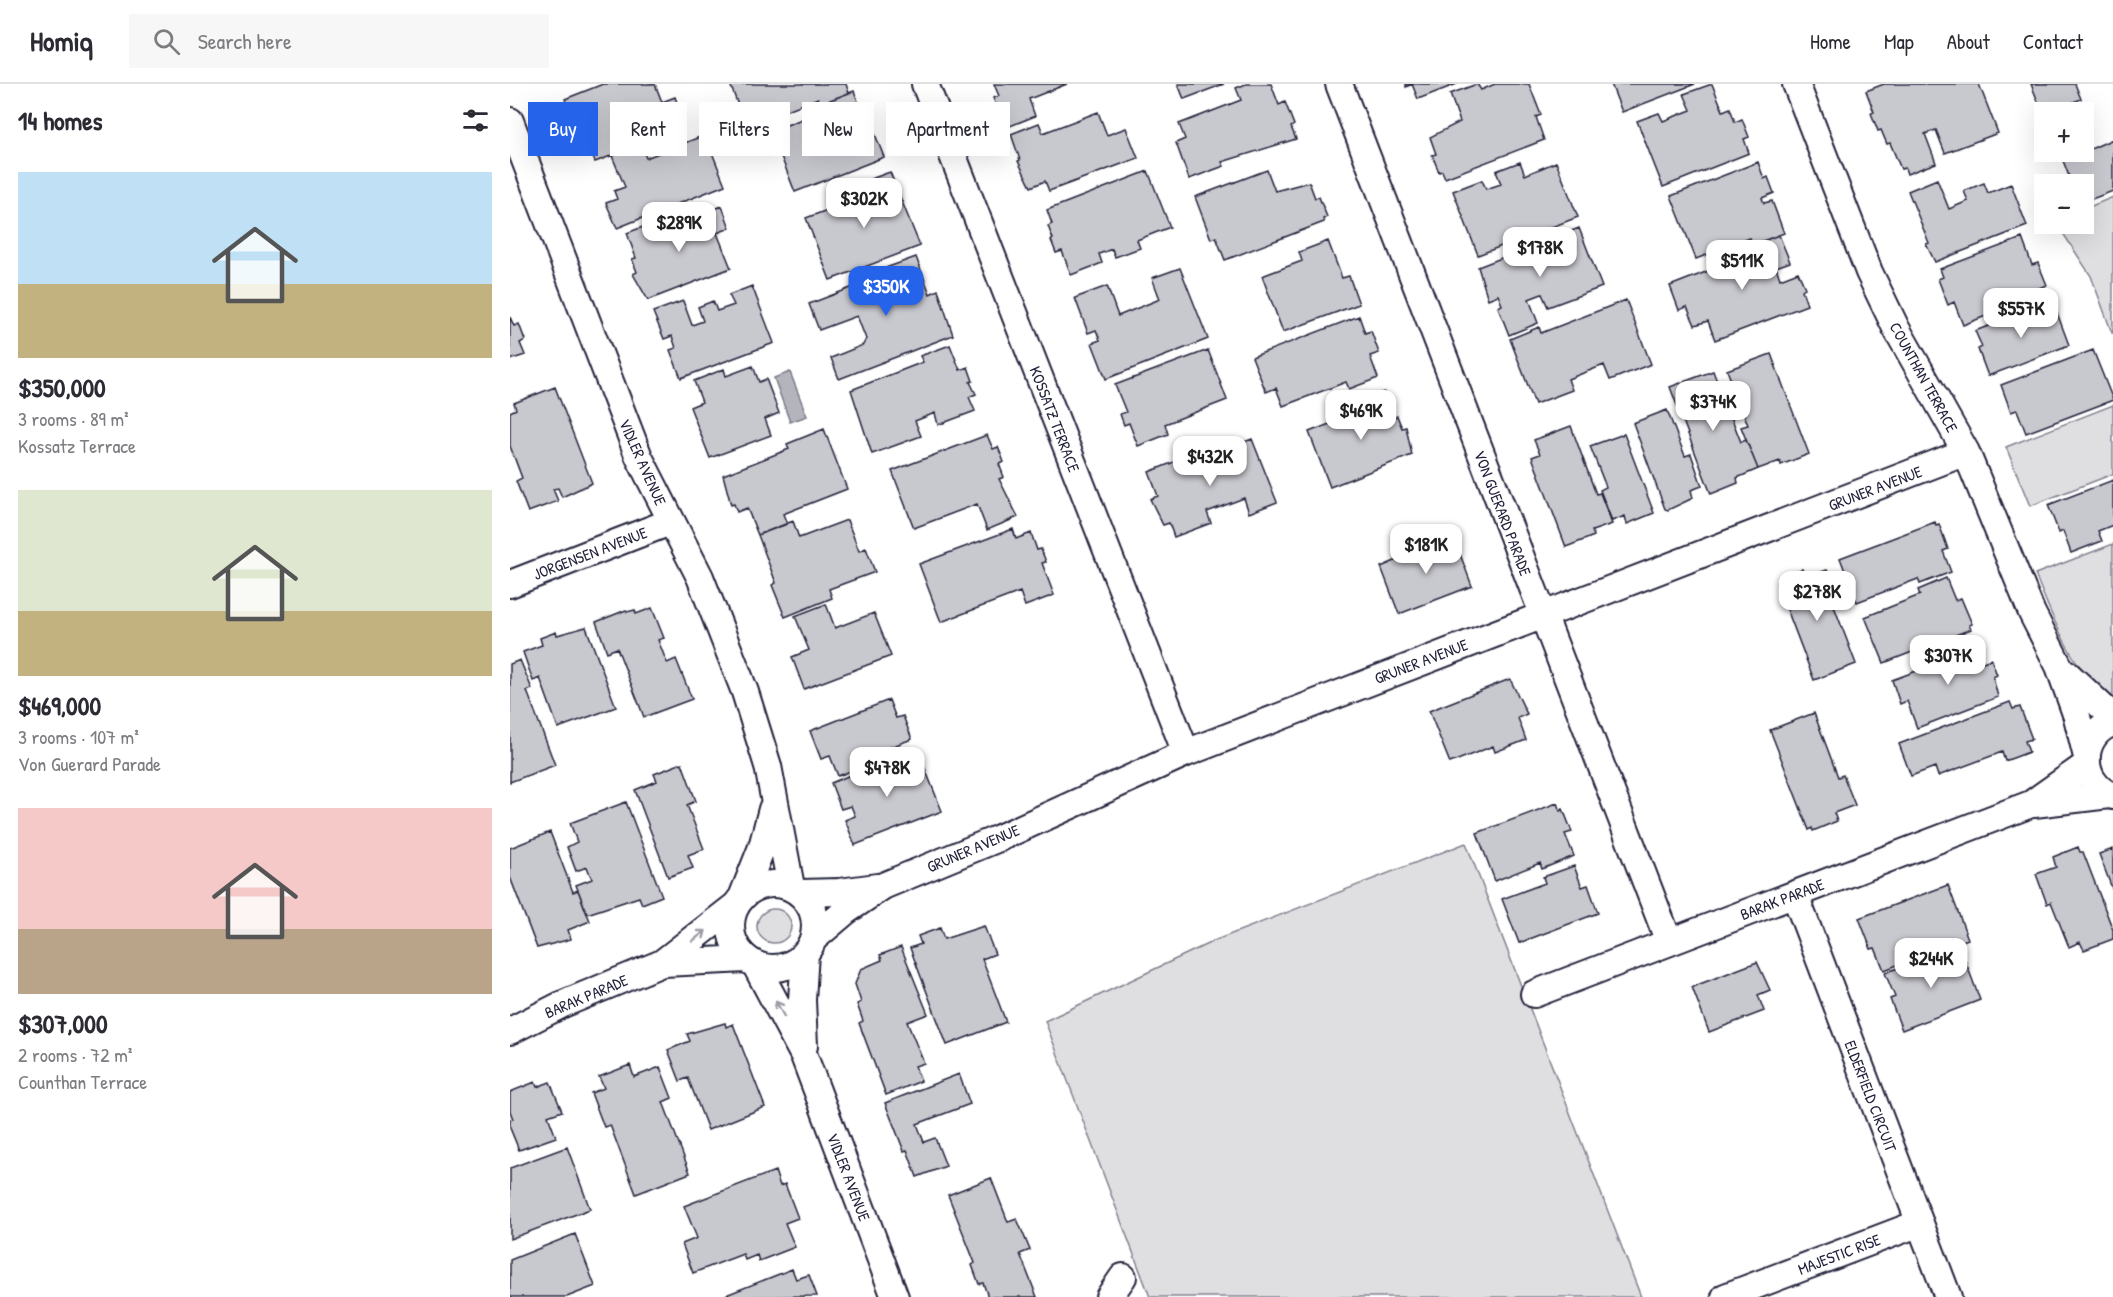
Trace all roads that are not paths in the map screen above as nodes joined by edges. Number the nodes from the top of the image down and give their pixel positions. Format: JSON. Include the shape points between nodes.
{"nodes":[{"id":1,"x":926,"y":84,"type":"edge"},
{"id":2,"x":1339,"y":84,"type":"edge"},
{"id":3,"x":1796,"y":84,"type":"edge"},
{"id":4,"x":510,"y":121,"type":"edge"},
{"id":5,"x":1966,"y":452,"type":"junction"},
{"id":6,"x":670,"y":522,"type":"junction"},
{"id":7,"x":510,"y":584,"type":"edge"},
{"id":8,"x":1542,"y":615,"type":"junction"},
{"id":9,"x":2059,"y":666,"type":"junction"},
{"id":10,"x":2113,"y":717,"type":"edge"},
{"id":11,"x":2113,"y":723,"type":"edge"},
{"id":12,"x":1186,"y":753,"type":"junction"},
{"id":13,"x":2086,"y":759,"type":"junction"},
{"id":14,"x":2111,"y":795,"type":"edge"},
{"id":15,"x":774,"y":803,"type":"junction"},
{"id":16,"x":2031,"y":804,"type":"junction"},
{"id":17,"x":883,"y":886,"type":"junction"},
{"id":18,"x":796,"y":890,"type":"junction"},
{"id":19,"x":1795,"y":895,"type":"junction"},
{"id":20,"x":739,"y":901,"type":"junction"},
{"id":21,"x":1669,"y":942,"type":"junction"},
{"id":22,"x":809,"y":946,"type":"junction"},
{"id":23,"x":751,"y":961,"type":"junction"},
{"id":24,"x":663,"y":963,"type":"junction"},
{"id":25,"x":1534,"y":994,"type":"dead end"},
{"id":26,"x":510,"y":1031,"type":"edge"},
{"id":27,"x":804,"y":1056,"type":"junction"},
{"id":28,"x":1920,"y":1224,"type":"junction"},
{"id":29,"x":895,"y":1297,"type":"edge"},
{"id":30,"x":1725,"y":1297,"type":"edge"},
{"id":31,"x":1948,"y":1297,"type":"edge"}],
"edges":[{"from":1,"to":12,"type":"street","name":"KOSSATZ TERRACE"},
{"from":2,"to":8,"type":"street","name":"VON GUERARD PARADE"},
{"from":3,"to":5,"type":"street","name":"COUNTHAN TERRACE","via":[[1869,272]]},
{"from":4,"to":6,"type":"street","name":"VIDLER AVENUE","via":[[639,457]]},
{"from":5,"to":8,"type":"street","name":"GRUNER AVENUE"},
{"from":5,"to":9,"type":"street","name":"COUNTHAN TERRACE","via":[[2032,613]]},
{"from":6,"to":7,"type":"street","name":"JORGENSEN AVENUE"},
{"from":6,"to":15,"type":"street","name":"VIDLER AVENUE","via":[[700,577],[749,703],[768,766]]},
{"from":8,"to":12,"type":"street","name":"GRUNER AVENUE"},
{"from":8,"to":21,"type":"street","name":"VON GUERARD PARADE"},
{"from":9,"to":10,"type":"street","name":"COUNTHAN TERRACE"},
{"from":9,"to":13,"type":"street","name":"COUNTHAN TERRACE","via":[[2077,717]]},
{"from":11,"to":13,"type":"street","via":[[2097,732]]},
{"from":12,"to":17,"type":"street","name":"GRUNER AVENUE"},
{"from":13,"to":14,"type":"street","name":"COUNTHAN TERRACE","via":[[2098,788]]},
{"from":13,"to":16,"type":"street","name":"BARAK PARADE"},
{"from":14,"to":16,"type":"street","name":"BARAK PARADE"},
{"from":15,"to":18,"type":"street","name":"VIDLER AVENUE"},
{"from":15,"to":20,"type":"street","name":"VIDLER AVENUE","via":[[762,848]]},
{"from":16,"to":19,"type":"street","name":"BARAK PARADE"},
{"from":17,"to":18,"type":"street","name":"GRUNER AVENUE","via":[[839,892]]},
{"from":17,"to":22,"type":"street","name":"GRUNER AVENUE","via":[[846,911]]},
{"from":18,"to":20,"type":"street","via":[[766,884]]},
{"from":18,"to":22,"type":"street","via":[[810,905],[815,918]]},
{"from":19,"to":21,"type":"street","name":"BARAK PARADE"},
{"from":19,"to":28,"type":"street","name":"ELDERFIELD CIRCUIT"},
{"from":20,"to":23,"type":"street","via":[[731,919],[732,934],[737,948]]},
{"from":24,"to":20,"type":"street","name":"BARAK PARADE","one_way":true},
{"from":21,"to":25,"type":"street","name":"BARAK PARADE"},
{"from":22,"to":23,"type":"street","via":[[797,961],[775,968]]},
{"from":22,"to":27,"type":"street","name":"VIDLER AVENUE","via":[[802,1000]]},
{"from":23,"to":24,"type":"street","name":"BARAK PARADE"},
{"from":27,"to":23,"type":"street","name":"VIDLER AVENUE","one_way":true},
{"from":24,"to":26,"type":"street","name":"BARAK PARADE"},
{"from":27,"to":29,"type":"street","name":"VIDLER AVENUE"},
{"from":28,"to":30,"type":"street","name":"MAJESTIC RISE"},
{"from":28,"to":31,"type":"street","name":"ELDERFIELD CIRCUIT"}]}
